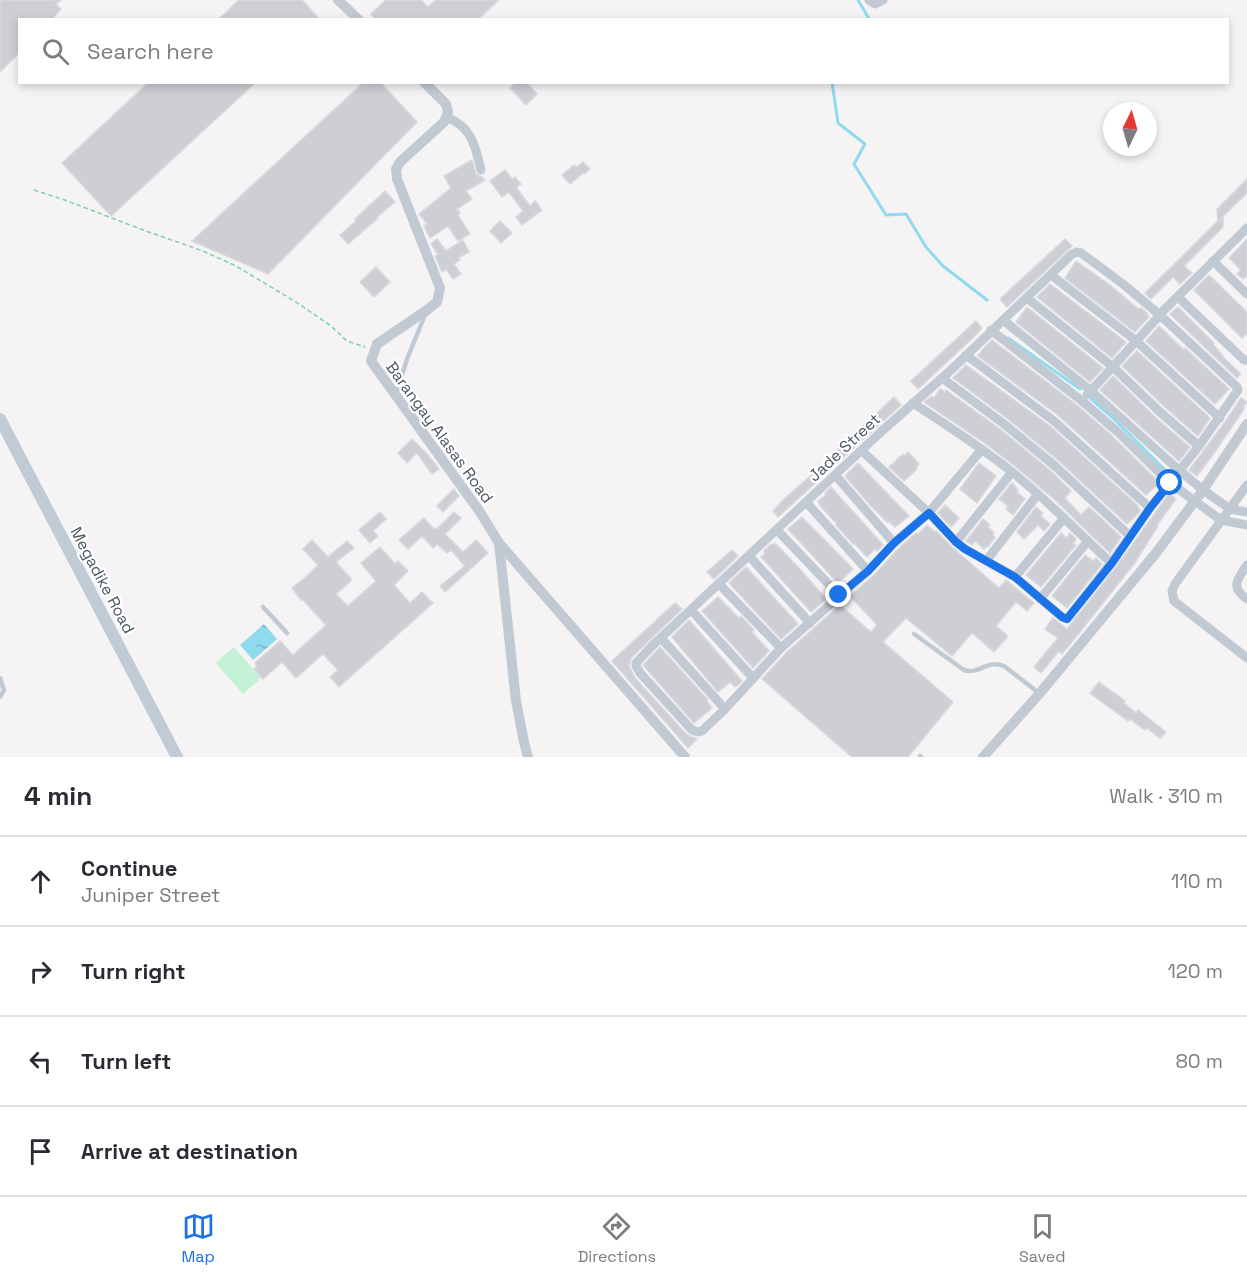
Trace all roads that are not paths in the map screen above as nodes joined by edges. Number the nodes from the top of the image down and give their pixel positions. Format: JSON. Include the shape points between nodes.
{"nodes":[{"id":1,"x":338,"y":0,"type":"edge"},
{"id":2,"x":868,"y":0,"type":"edge"},
{"id":3,"x":883,"y":0,"type":"edge"},
{"id":4,"x":357,"y":18,"type":"edge"},
{"id":5,"x":426,"y":84,"type":"edge"},
{"id":6,"x":446,"y":117,"type":"junction"},
{"id":7,"x":481,"y":170,"type":"dead end"},
{"id":8,"x":1247,"y":228,"type":"edge"},
{"id":9,"x":1213,"y":261,"type":"junction"},
{"id":10,"x":1051,"y":275,"type":"junction"},
{"id":11,"x":1247,"y":294,"type":"edge"},
{"id":12,"x":1178,"y":297,"type":"junction"},
{"id":13,"x":1027,"y":298,"type":"junction"},
{"id":14,"x":427,"y":310,"type":"junction"},
{"id":15,"x":1161,"y":313,"type":"junction"},
{"id":16,"x":1003,"y":320,"type":"junction"},
{"id":17,"x":992,"y":330,"type":"junction"},
{"id":18,"x":1135,"y":340,"type":"junction"},
{"id":19,"x":966,"y":355,"type":"junction"},
{"id":20,"x":1247,"y":360,"type":"edge"},
{"id":21,"x":1113,"y":367,"type":"junction"},
{"id":22,"x":942,"y":378,"type":"junction"},
{"id":23,"x":1090,"y":391,"type":"junction"},
{"id":24,"x":396,"y":396,"type":"junction"},
{"id":25,"x":1082,"y":401,"type":"junction"},
{"id":26,"x":913,"y":403,"type":"junction"},
{"id":27,"x":1220,"y":418,"type":"junction"},
{"id":28,"x":0,"y":419,"type":"edge"},
{"id":29,"x":1247,"y":424,"type":"edge"},
{"id":30,"x":1199,"y":446,"type":"junction"},
{"id":31,"x":982,"y":449,"type":"junction"},
{"id":32,"x":862,"y":451,"type":"junction"},
{"id":33,"x":1179,"y":471,"type":"junction"},
{"id":34,"x":1012,"y":472,"type":"junction"},
{"id":35,"x":836,"y":476,"type":"junction"},
{"id":36,"x":1170,"y":483,"type":"junction"},
{"id":37,"x":1247,"y":485,"type":"edge"},
{"id":38,"x":1203,"y":490,"type":"junction"},
{"id":39,"x":1038,"y":494,"type":"junction"},
{"id":40,"x":1194,"y":502,"type":"junction"},
{"id":41,"x":807,"y":503,"type":"junction"},
{"id":42,"x":1150,"y":508,"type":"junction"},
{"id":43,"x":1230,"y":508,"type":"junction"},
{"id":44,"x":1247,"y":512,"type":"edge"},
{"id":45,"x":929,"y":513,"type":"junction"},
{"id":46,"x":1064,"y":518,"type":"junction"},
{"id":47,"x":1221,"y":520,"type":"junction"},
{"id":48,"x":1247,"y":525,"type":"edge"},
{"id":49,"x":777,"y":530,"type":"junction"},
{"id":50,"x":1130,"y":536,"type":"junction"},
{"id":51,"x":956,"y":542,"type":"junction"},
{"id":52,"x":1088,"y":542,"type":"junction"},
{"id":53,"x":499,"y":543,"type":"junction"},
{"id":54,"x":894,"y":543,"type":"junction"},
{"id":55,"x":749,"y":556,"type":"junction"},
{"id":56,"x":986,"y":561,"type":"junction"},
{"id":57,"x":1112,"y":563,"type":"junction"},
{"id":58,"x":1247,"y":566,"type":"edge"},
{"id":59,"x":868,"y":571,"type":"junction"},
{"id":60,"x":1015,"y":577,"type":"junction"},
{"id":61,"x":719,"y":584,"type":"junction"},
{"id":62,"x":839,"y":595,"type":"junction"},
{"id":63,"x":1040,"y":599,"type":"junction"},
{"id":64,"x":1247,"y":599,"type":"edge"},
{"id":65,"x":263,"y":607,"type":"dead end"},
{"id":66,"x":691,"y":610,"type":"junction"},
{"id":67,"x":810,"y":623,"type":"junction"},
{"id":68,"x":287,"y":633,"type":"dead end"},
{"id":69,"x":914,"y":634,"type":"dead end"},
{"id":70,"x":661,"y":638,"type":"junction"},
{"id":71,"x":781,"y":648,"type":"junction"},
{"id":72,"x":1247,"y":658,"type":"edge"},
{"id":73,"x":0,"y":678,"type":"edge"},
{"id":74,"x":753,"y":678,"type":"junction"},
{"id":75,"x":1040,"y":693,"type":"junction"},
{"id":76,"x":0,"y":697,"type":"edge"},
{"id":77,"x":725,"y":709,"type":"junction"},
{"id":78,"x":177,"y":757,"type":"edge"},
{"id":79,"x":528,"y":757,"type":"edge"},
{"id":80,"x":685,"y":757,"type":"edge"},
{"id":81,"x":983,"y":757,"type":"edge"}],
"edges":[{"from":1,"to":4,"type":"street"},
{"from":2,"to":3,"type":"street","via":[[875,4]]},
{"from":5,"to":6,"type":"street","via":[[446,104]]},
{"from":6,"to":7,"type":"street","via":[[463,126],[475,145]]},
{"from":6,"to":14,"type":"street","name":"Barangay Alasas Road","via":[[396,170],[440,288],[437,302]]},
{"from":8,"to":9,"type":"street"},
{"from":9,"to":11,"type":"street"},
{"from":9,"to":12,"type":"street"},
{"from":10,"to":13,"type":"street","name":"Jade Street"},
{"from":10,"to":15,"type":"street","name":"Jade Street","via":[[1071,255],[1081,253]]},
{"from":10,"to":18,"type":"street"},
{"from":12,"to":15,"type":"street"},
{"from":12,"to":20,"type":"street"},
{"from":13,"to":16,"type":"street","name":"Jade Street"},
{"from":13,"to":21,"type":"street"},
{"from":14,"to":24,"type":"lane","via":[[406,359]]},
{"from":14,"to":24,"type":"street","name":"Barangay Alasas Road","via":[[377,344],[370,361]]},
{"from":15,"to":18,"type":"street"},
{"from":15,"to":27,"type":"street","via":[[1237,387]]},
{"from":16,"to":17,"type":"street","name":"Jade Street"},
{"from":16,"to":23,"type":"street"},
{"from":17,"to":19,"type":"street","name":"Jade Street"},
{"from":17,"to":25,"type":"street"},
{"from":18,"to":21,"type":"street"},
{"from":18,"to":27,"type":"street"},
{"from":19,"to":22,"type":"street","name":"Jade Street"},
{"from":19,"to":42,"type":"street","via":[[1054,421]]},
{"from":21,"to":23,"type":"street"},
{"from":21,"to":30,"type":"street"},
{"from":22,"to":26,"type":"street","name":"Jade Street"},
{"from":22,"to":50,"type":"street","via":[[1004,423]]},
{"from":23,"to":25,"type":"street"},
{"from":23,"to":33,"type":"street"},
{"from":24,"to":53,"type":"street","name":"Barangay Alasas Road"},
{"from":25,"to":36,"type":"street"},
{"from":26,"to":31,"type":"street"},
{"from":26,"to":32,"type":"street","name":"Jade Street"},
{"from":27,"to":30,"type":"street"},
{"from":28,"to":78,"type":"main road","name":"Megadike Road"},
{"from":29,"to":38,"type":"street"},
{"from":30,"to":33,"type":"street"},
{"from":31,"to":34,"type":"street"},
{"from":31,"to":45,"type":"street"},
{"from":32,"to":35,"type":"street","name":"Jade Street"},
{"from":32,"to":45,"type":"street"},
{"from":33,"to":36,"type":"street"},
{"from":33,"to":38,"type":"street"},
{"from":34,"to":39,"type":"street"},
{"from":34,"to":51,"type":"street"},
{"from":35,"to":41,"type":"street","name":"Jade Street"},
{"from":35,"to":54,"type":"street"},
{"from":36,"to":40,"type":"street"},
{"from":36,"to":42,"type":"street"},
{"from":37,"to":43,"type":"street"},
{"from":38,"to":40,"type":"street"},
{"from":38,"to":43,"type":"street"},
{"from":39,"to":46,"type":"street"},
{"from":39,"to":56,"type":"street"},
{"from":40,"to":47,"type":"street"},
{"from":40,"to":75,"type":"street"},
{"from":41,"to":49,"type":"street","name":"Jade Street"},
{"from":41,"to":59,"type":"street"},
{"from":42,"to":50,"type":"street"},
{"from":43,"to":44,"type":"street"},
{"from":43,"to":47,"type":"street"},
{"from":45,"to":51,"type":"street"},
{"from":45,"to":54,"type":"street"},
{"from":46,"to":52,"type":"street"},
{"from":46,"to":60,"type":"street"},
{"from":47,"to":48,"type":"street"},
{"from":47,"to":72,"type":"street","via":[[1172,591],[1174,601]]},
{"from":49,"to":55,"type":"street","name":"Jade Street"},
{"from":49,"to":62,"type":"street"},
{"from":50,"to":57,"type":"street"},
{"from":51,"to":56,"type":"street"},
{"from":52,"to":57,"type":"street"},
{"from":52,"to":63,"type":"street"},
{"from":53,"to":79,"type":"street","via":[[516,701]]},
{"from":53,"to":80,"type":"street","name":"Barangay Alasas Road"},
{"from":54,"to":59,"type":"street"},
{"from":55,"to":61,"type":"street","name":"Jade Street"},
{"from":55,"to":67,"type":"street"},
{"from":56,"to":60,"type":"street"},
{"from":57,"to":63,"type":"street","via":[[1067,619]]},
{"from":58,"to":64,"type":"street","via":[[1236,588]]},
{"from":59,"to":62,"type":"street"},
{"from":60,"to":63,"type":"street"},
{"from":61,"to":66,"type":"street","name":"Jade Street"},
{"from":61,"to":71,"type":"street"},
{"from":62,"to":67,"type":"street"},
{"from":65,"to":68,"type":"lane"},
{"from":66,"to":70,"type":"street","name":"Jade Street"},
{"from":66,"to":74,"type":"street"},
{"from":67,"to":71,"type":"street"},
{"from":69,"to":75,"type":"lane","via":[[964,670],[973,672],[999,664]]},
{"from":70,"to":77,"type":"street"},
{"from":70,"to":77,"type":"street","name":"Jade Street","via":[[636,666],[694,732],[702,731]]},
{"from":71,"to":74,"type":"street"},
{"from":73,"to":76,"type":"lane","via":[[4,690]]},
{"from":74,"to":77,"type":"street"},
{"from":75,"to":81,"type":"street"}]}
